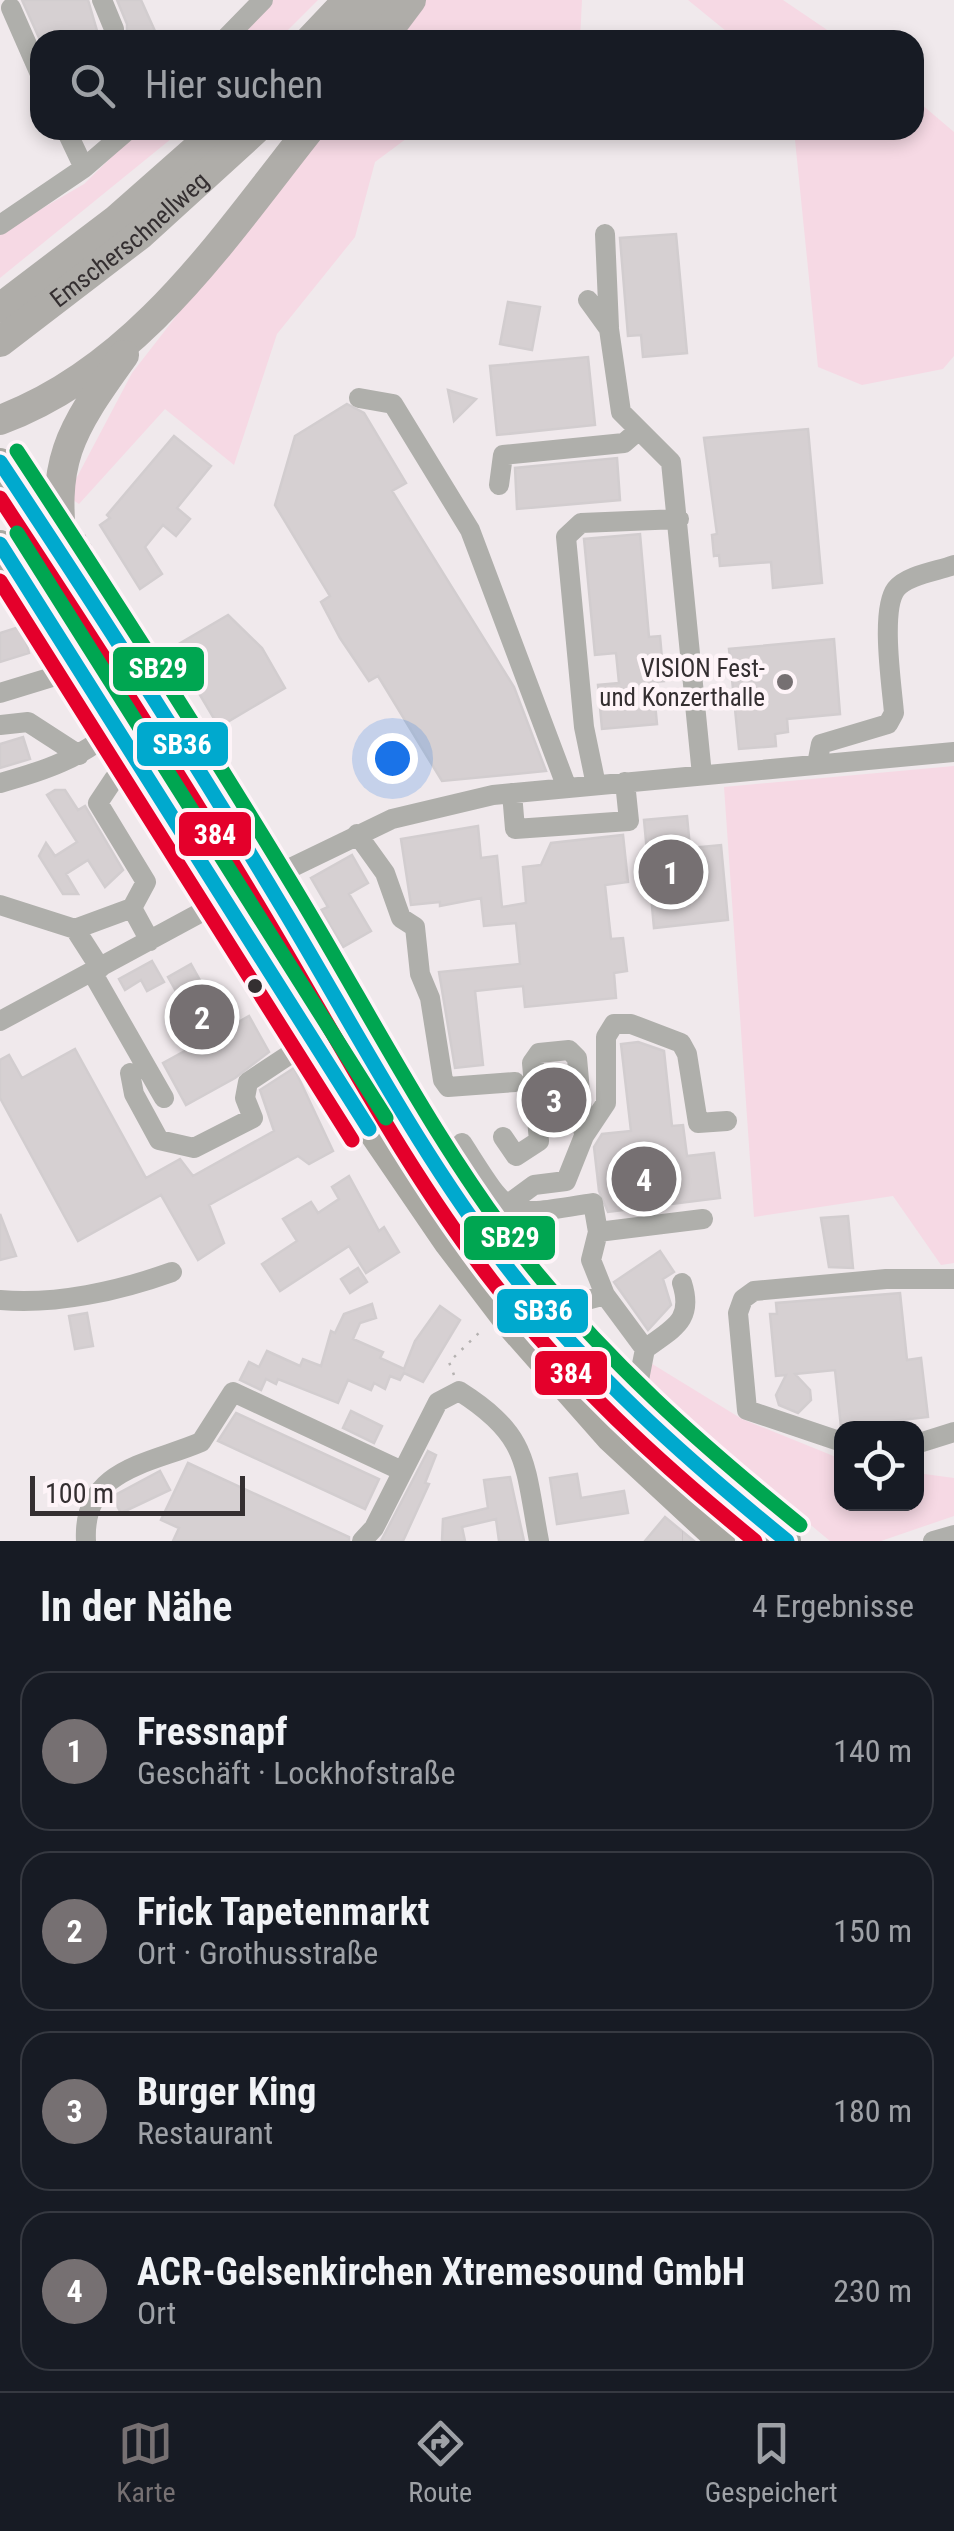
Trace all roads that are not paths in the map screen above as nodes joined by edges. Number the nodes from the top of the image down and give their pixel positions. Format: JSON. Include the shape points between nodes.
{"nodes":[{"id":1,"x":102,"y":0,"type":"edge"},
{"id":2,"x":263,"y":0,"type":"edge"},
{"id":3,"x":348,"y":0,"type":"edge"},
{"id":4,"x":381,"y":0,"type":"edge"},
{"id":5,"x":411,"y":0,"type":"edge"},
{"id":6,"x":11,"y":8,"type":"dead end"},
{"id":7,"x":114,"y":30,"type":"edge"},
{"id":8,"x":234,"y":30,"type":"edge"},
{"id":9,"x":320,"y":30,"type":"edge"},
{"id":10,"x":353,"y":30,"type":"edge"},
{"id":11,"x":388,"y":30,"type":"edge"},
{"id":12,"x":30,"y":51,"type":"edge"},
{"id":13,"x":71,"y":140,"type":"edge"},
{"id":14,"x":116,"y":140,"type":"edge"},
{"id":15,"x":207,"y":140,"type":"edge"},
{"id":16,"x":245,"y":140,"type":"edge"},
{"id":17,"x":301,"y":140,"type":"edge"},
{"id":18,"x":84,"y":168,"type":"junction"},
{"id":19,"x":0,"y":225,"type":"edge"},
{"id":20,"x":605,"y":234,"type":"dead end"},
{"id":21,"x":588,"y":300,"type":"dead end"},
{"id":22,"x":0,"y":308,"type":"edge"},
{"id":23,"x":609,"y":330,"type":"junction"},
{"id":24,"x":138,"y":334,"type":"junction"},
{"id":25,"x":0,"y":342,"type":"edge"},
{"id":26,"x":358,"y":398,"type":"dead end"},
{"id":27,"x":0,"y":420,"type":"edge"},
{"id":28,"x":639,"y":430,"type":"junction"},
{"id":29,"x":0,"y":462,"type":"edge"},
{"id":30,"x":499,"y":485,"type":"dead end"},
{"id":31,"x":679,"y":519,"type":"junction"},
{"id":32,"x":0,"y":544,"type":"edge"},
{"id":33,"x":64,"y":559,"type":"junction"},
{"id":34,"x":954,"y":565,"type":"edge"},
{"id":35,"x":74,"y":661,"type":"junction"},
{"id":36,"x":0,"y":693,"type":"edge"},
{"id":37,"x":0,"y":724,"type":"edge"},
{"id":38,"x":117,"y":726,"type":"junction"},
{"id":39,"x":954,"y":752,"type":"edge"},
{"id":40,"x":78,"y":754,"type":"junction"},
{"id":41,"x":138,"y":758,"type":"junction"},
{"id":42,"x":817,"y":764,"type":"junction"},
{"id":43,"x":702,"y":775,"type":"junction"},
{"id":44,"x":0,"y":780,"type":"edge"},
{"id":45,"x":625,"y":782,"type":"junction"},
{"id":46,"x":596,"y":785,"type":"junction"},
{"id":47,"x":567,"y":788,"type":"junction"},
{"id":48,"x":512,"y":794,"type":"junction"},
{"id":49,"x":357,"y":834,"type":"junction"},
{"id":50,"x":280,"y":880,"type":"junction"},
{"id":51,"x":224,"y":900,"type":"junction"},
{"id":52,"x":0,"y":905,"type":"edge"},
{"id":53,"x":132,"y":908,"type":"junction"},
{"id":54,"x":75,"y":929,"type":"junction"},
{"id":55,"x":150,"y":941,"type":"junction"},
{"id":56,"x":96,"y":970,"type":"junction"},
{"id":57,"x":0,"y":1021,"type":"edge"},
{"id":58,"x":310,"y":1041,"type":"junction"},
{"id":59,"x":130,"y":1073,"type":"dead end"},
{"id":60,"x":515,"y":1082,"type":"dead end"},
{"id":61,"x":164,"y":1098,"type":"dead end"},
{"id":62,"x":727,"y":1121,"type":"dead end"},
{"id":63,"x":584,"y":1136,"type":"junction"},
{"id":64,"x":503,"y":1137,"type":"dead end"},
{"id":65,"x":462,"y":1144,"type":"dead end"},
{"id":66,"x":516,"y":1156,"type":"junction"},
{"id":67,"x":534,"y":1185,"type":"junction"},
{"id":68,"x":504,"y":1207,"type":"junction"},
{"id":69,"x":473,"y":1220,"type":"junction"},
{"id":70,"x":703,"y":1220,"type":"dead end"},
{"id":71,"x":598,"y":1232,"type":"junction"},
{"id":72,"x":172,"y":1272,"type":"dead end"},
{"id":73,"x":954,"y":1279,"type":"edge"},
{"id":74,"x":682,"y":1283,"type":"dead end"},
{"id":75,"x":605,"y":1295,"type":"junction"},
{"id":76,"x":0,"y":1300,"type":"edge"},
{"id":77,"x":542,"y":1312,"type":"junction"},
{"id":78,"x":645,"y":1349,"type":"junction"},
{"id":79,"x":641,"y":1416,"type":"junction"},
{"id":80,"x":954,"y":1432,"type":"edge"},
{"id":81,"x":834,"y":1439,"type":"edge"},
{"id":82,"x":924,"y":1441,"type":"edge"},
{"id":83,"x":400,"y":1470,"type":"junction"},
{"id":84,"x":954,"y":1535,"type":"edge"},
{"id":85,"x":86,"y":1541,"type":"edge"},
{"id":86,"x":362,"y":1541,"type":"edge"},
{"id":87,"x":538,"y":1541,"type":"edge"},
{"id":88,"x":721,"y":1541,"type":"edge"},
{"id":89,"x":787,"y":1541,"type":"edge"},
{"id":90,"x":933,"y":1541,"type":"edge"}],
"edges":[{"from":1,"to":7,"type":"street"},
{"from":2,"to":8,"type":"street"},
{"from":3,"to":9,"type":"highway"},
{"from":4,"to":10,"type":"highway"},
{"from":5,"to":11,"type":"highway"},
{"from":6,"to":12,"type":"street"},
{"from":13,"to":18,"type":"street"},
{"from":14,"to":18,"type":"street"},
{"from":15,"to":22,"type":"highway","name":"Emscherschnellweg"},
{"from":16,"to":25,"type":"highway","name":"Emscherschnellweg","via":[[142,234]]},
{"from":17,"to":24,"type":"highway"},
{"from":18,"to":19,"type":"street"},
{"from":20,"to":23,"type":"street"},
{"from":21,"to":23,"type":"street"},
{"from":23,"to":28,"type":"street","via":[[621,412]]},
{"from":24,"to":27,"type":"highway","via":[[56,392]]},
{"from":24,"to":33,"type":"highway","via":[[73,432],[59,472]]},
{"from":26,"to":47,"type":"street","via":[[394,404],[470,530]]},
{"from":28,"to":30,"type":"street","via":[[624,443],[504,455]]},
{"from":28,"to":31,"type":"street","via":[[672,462]]},
{"from":29,"to":33,"type":"main road"},
{"from":31,"to":43,"type":"street"},
{"from":31,"to":46,"type":"street","via":[[581,523],[566,536],[584,728]]},
{"from":32,"to":35,"type":"main road"},
{"from":33,"to":50,"type":"main road"},
{"from":34,"to":42,"type":"street","via":[[906,581],[892,596],[894,713],[888,724],[820,744]]},
{"from":35,"to":36,"type":"street","via":[[62,674]]},
{"from":35,"to":38,"type":"main road"},
{"from":37,"to":40,"type":"street","via":[[28,722]]},
{"from":38,"to":40,"type":"street"},
{"from":38,"to":41,"type":"main road"},
{"from":39,"to":42,"type":"street"},
{"from":40,"to":44,"type":"street"},
{"from":41,"to":51,"type":"main road"},
{"from":41,"to":53,"type":"street","via":[[98,803],[146,882]]},
{"from":42,"to":43,"type":"street"},
{"from":43,"to":45,"type":"street"},
{"from":45,"to":46,"type":"street"},
{"from":45,"to":48,"type":"street","via":[[629,821],[516,829]]},
{"from":46,"to":47,"type":"street"},
{"from":47,"to":48,"type":"street"},
{"from":48,"to":49,"type":"street","via":[[446,804]]},
{"from":49,"to":50,"type":"street"},
{"from":49,"to":60,"type":"street","via":[[385,872],[401,918],[415,926],[443,1080],[459,1088]]},
{"from":50,"to":51,"type":"street"},
{"from":50,"to":69,"type":"main road","via":[[416,1135]]},
{"from":51,"to":55,"type":"street"},
{"from":51,"to":58,"type":"main road"},
{"from":52,"to":54,"type":"street"},
{"from":53,"to":54,"type":"street"},
{"from":53,"to":55,"type":"street"},
{"from":54,"to":56,"type":"street"},
{"from":55,"to":56,"type":"street"},
{"from":56,"to":57,"type":"street"},
{"from":56,"to":61,"type":"street"},
{"from":58,"to":59,"type":"street","via":[[248,1082],[245,1098],[253,1118],[194,1148],[158,1140]]},
{"from":58,"to":88,"type":"main road","via":[[512,1327],[610,1438]]},
{"from":62,"to":63,"type":"street","via":[[698,1123],[681,1043],[614,1024],[606,1037],[606,1104]]},
{"from":63,"to":66,"type":"street","via":[[577,1058],[569,1050],[539,1053],[532,1063],[539,1141]]},
{"from":63,"to":67,"type":"street","via":[[566,1181]]},
{"from":64,"to":66,"type":"street"},
{"from":65,"to":68,"type":"street"},
{"from":66,"to":67,"type":"street"},
{"from":67,"to":68,"type":"street"},
{"from":68,"to":69,"type":"street"},
{"from":68,"to":71,"type":"street","via":[[526,1214],[593,1203]]},
{"from":69,"to":77,"type":"main road"},
{"from":70,"to":71,"type":"street"},
{"from":71,"to":75,"type":"street","via":[[590,1260]]},
{"from":72,"to":76,"type":"street","via":[[140,1284],[31,1302]]},
{"from":73,"to":81,"type":"street","via":[[754,1291],[743,1299],[738,1313],[747,1410]]},
{"from":74,"to":78,"type":"street","via":[[688,1300],[684,1318]]},
{"from":75,"to":77,"type":"street"},
{"from":75,"to":78,"type":"street"},
{"from":77,"to":79,"type":"main road"},
{"from":78,"to":79,"type":"street","via":[[636,1394]]},
{"from":79,"to":89,"type":"main road"},
{"from":80,"to":82,"type":"street"},
{"from":83,"to":85,"type":"street","via":[[233,1392],[201,1442],[139,1461],[105,1486],[85,1517]]},
{"from":83,"to":86,"type":"street"},
{"from":83,"to":87,"type":"street","via":[[438,1402],[458,1391],[494,1413],[514,1439]]},
{"from":84,"to":90,"type":"street"}]}
